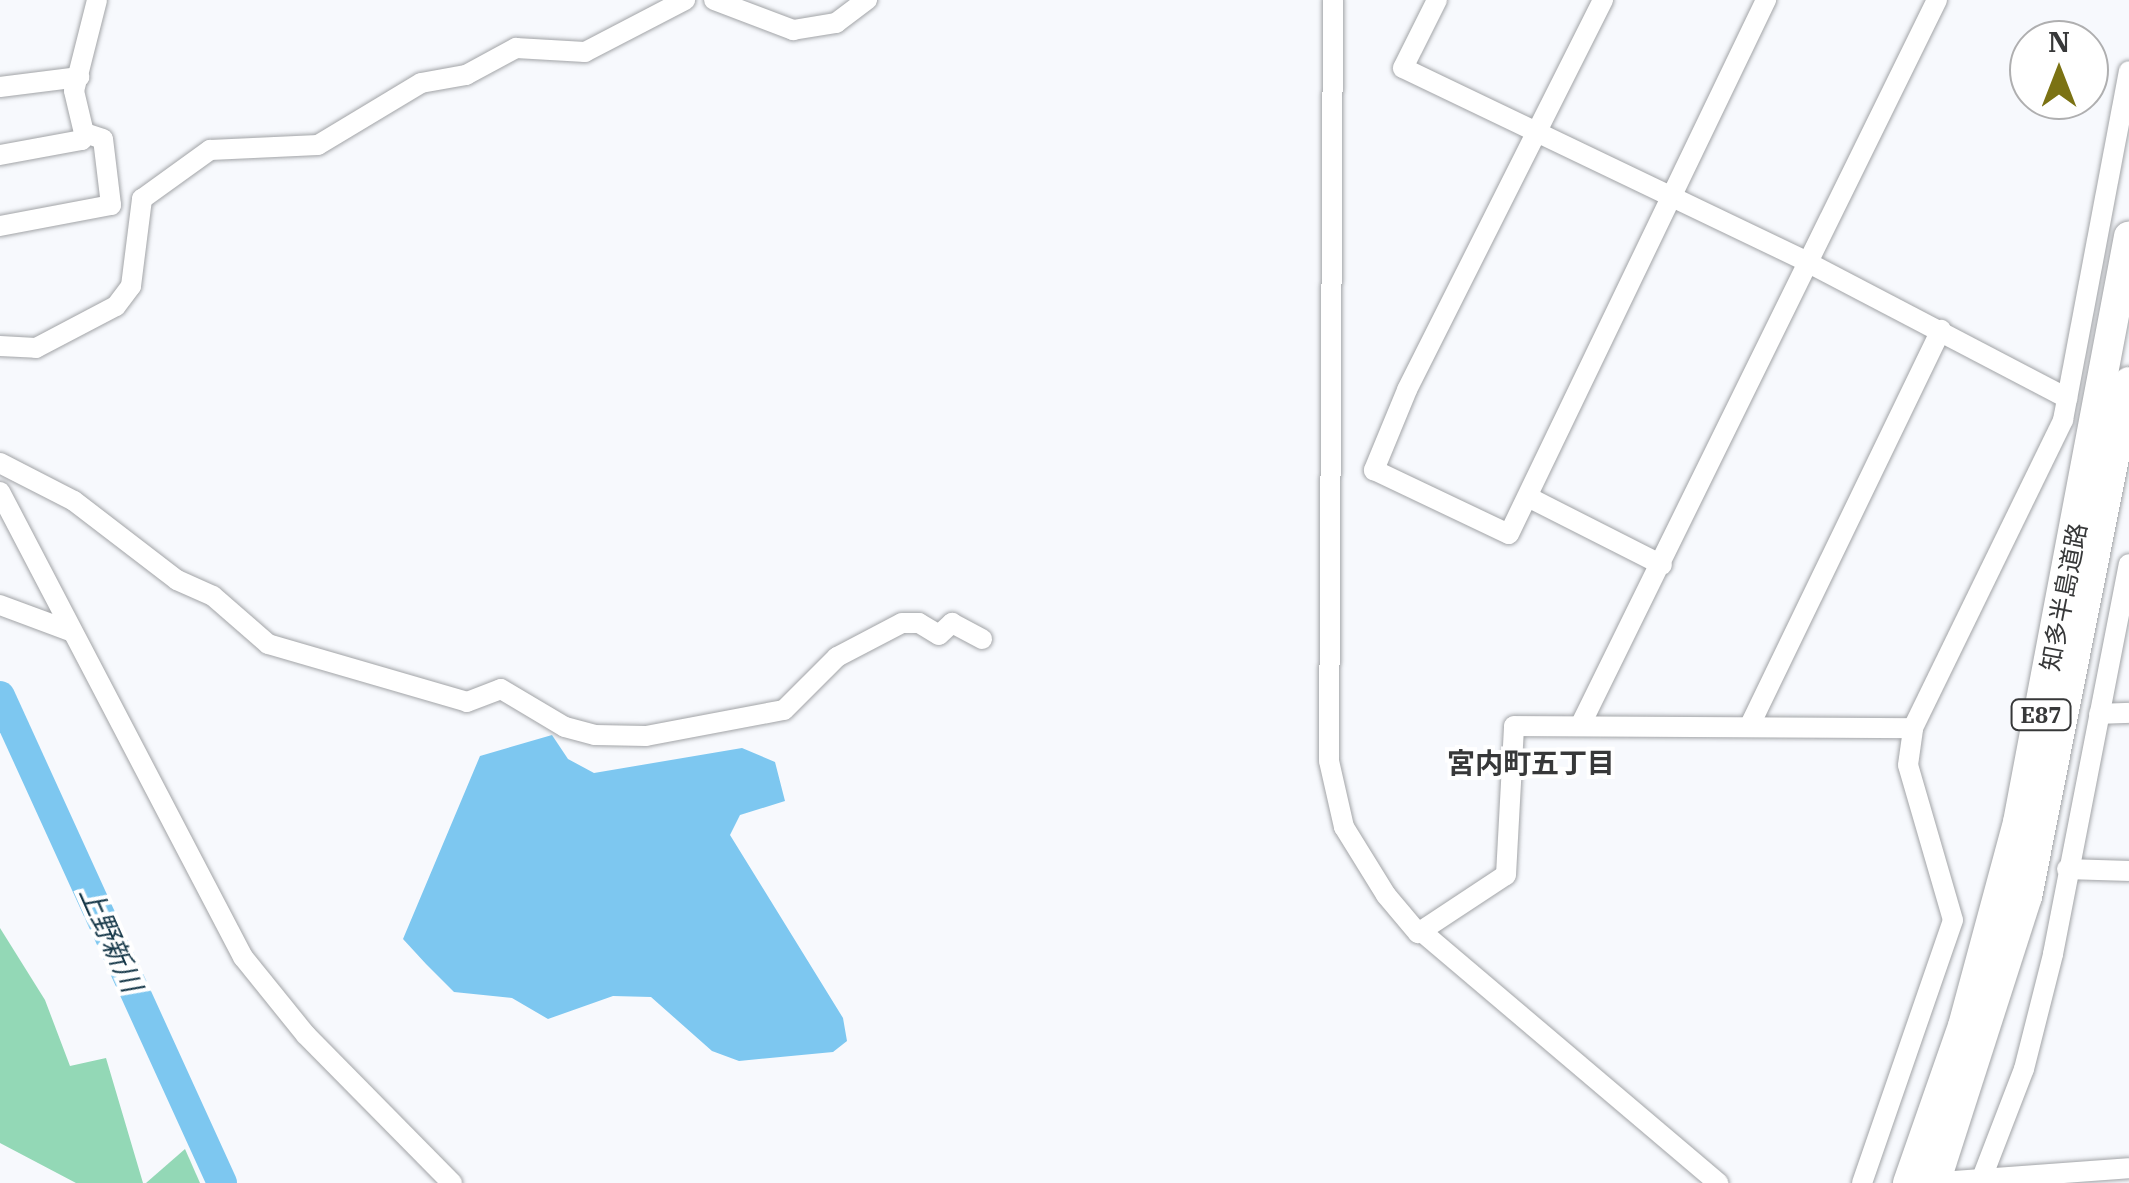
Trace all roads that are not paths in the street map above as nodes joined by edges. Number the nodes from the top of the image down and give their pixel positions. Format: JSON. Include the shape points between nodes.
{"nodes":[{"id":1,"x":97,"y":0,"type":"edge"},
{"id":2,"x":685,"y":0,"type":"edge"},
{"id":3,"x":714,"y":0,"type":"edge"},
{"id":4,"x":867,"y":0,"type":"edge"},
{"id":5,"x":1333,"y":0,"type":"edge"},
{"id":6,"x":1437,"y":0,"type":"edge"},
{"id":7,"x":1602,"y":0,"type":"edge"},
{"id":8,"x":1766,"y":0,"type":"edge"},
{"id":9,"x":1937,"y":0,"type":"edge"},
{"id":10,"x":2129,"y":71,"type":"edge"},
{"id":11,"x":78,"y":78,"type":"junction"},
{"id":12,"x":0,"y":87,"type":"edge"},
{"id":13,"x":1538,"y":130,"type":"junction"},
{"id":14,"x":84,"y":133,"type":"junction"},
{"id":15,"x":0,"y":155,"type":"edge"},
{"id":16,"x":1668,"y":197,"type":"junction"},
{"id":17,"x":0,"y":226,"type":"edge"},
{"id":18,"x":2129,"y":236,"type":"edge"},
{"id":19,"x":1805,"y":262,"type":"junction"},
{"id":20,"x":1942,"y":330,"type":"junction"},
{"id":21,"x":0,"y":346,"type":"edge"},
{"id":22,"x":2129,"y":382,"type":"edge"},
{"id":23,"x":2067,"y":398,"type":"junction"},
{"id":24,"x":0,"y":463,"type":"edge"},
{"id":25,"x":0,"y":492,"type":"edge"},
{"id":26,"x":1528,"y":497,"type":"junction"},
{"id":27,"x":2129,"y":564,"type":"edge"},
{"id":28,"x":1662,"y":565,"type":"junction"},
{"id":29,"x":0,"y":606,"type":"edge"},
{"id":30,"x":2124,"y":617,"type":"edge"},
{"id":31,"x":70,"y":632,"type":"junction"},
{"id":32,"x":982,"y":639,"type":"dead end"},
{"id":33,"x":2129,"y":713,"type":"edge"},
{"id":34,"x":2099,"y":714,"type":"junction"},
{"id":35,"x":1750,"y":725,"type":"junction"},
{"id":36,"x":1580,"y":726,"type":"junction"},
{"id":37,"x":1913,"y":728,"type":"junction"},
{"id":38,"x":2067,"y":869,"type":"junction"},
{"id":39,"x":2129,"y":871,"type":"edge"},
{"id":40,"x":1951,"y":927,"type":"junction"},
{"id":41,"x":1421,"y":931,"type":"junction"},
{"id":42,"x":1973,"y":933,"type":"dead end"},
{"id":43,"x":2030,"y":948,"type":"dead end"},
{"id":44,"x":2053,"y":954,"type":"junction"},
{"id":45,"x":2129,"y":1168,"type":"edge"},
{"id":46,"x":1982,"y":1180,"type":"edge"},
{"id":47,"x":1945,"y":1182,"type":"edge"},
{"id":48,"x":452,"y":1183,"type":"edge"},
{"id":49,"x":1718,"y":1183,"type":"edge"},
{"id":50,"x":1863,"y":1183,"type":"edge"},
{"id":51,"x":1908,"y":1183,"type":"edge"}],
"edges":[{"from":1,"to":11,"type":"street"},
{"from":2,"to":21,"type":"street","via":[[585,52],[516,48],[466,76],[421,83],[318,146],[210,150],[142,199],[131,286],[116,306],[36,348]]},
{"from":3,"to":4,"type":"street","via":[[793,30],[836,23]]},
{"from":5,"to":41,"type":"street","via":[[1329,761],[1344,827],[1386,895]]},
{"from":6,"to":13,"type":"street","via":[[1403,68]]},
{"from":7,"to":13,"type":"street"},
{"from":8,"to":16,"type":"street"},
{"from":9,"to":19,"type":"street"},
{"from":10,"to":23,"type":"street"},
{"from":11,"to":12,"type":"street"},
{"from":11,"to":14,"type":"street","via":[[74,91]]},
{"from":13,"to":16,"type":"street"},
{"from":13,"to":26,"type":"street","via":[[1406,390],[1374,470],[1509,534]]},
{"from":14,"to":15,"type":"street","via":[[82,140]]},
{"from":14,"to":17,"type":"street","via":[[102,139],[111,205]]},
{"from":16,"to":19,"type":"street"},
{"from":16,"to":26,"type":"street"},
{"from":18,"to":51,"type":"highway","name":"知多半島道路","number":"E87","via":[[2018,822],[1963,1026]]},
{"from":19,"to":20,"type":"street"},
{"from":19,"to":28,"type":"street"},
{"from":20,"to":23,"type":"street"},
{"from":20,"to":35,"type":"street"},
{"from":22,"to":47,"type":"highway","name":"知多半島道路","number":"E87","via":[[2031,878]]},
{"from":23,"to":37,"type":"street","via":[[2063,420]]},
{"from":24,"to":32,"type":"street","via":[[74,501],[178,580],[213,596],[268,644],[467,702],[501,689],[565,727],[594,735],[646,736],[784,710],[814,675],[902,622],[920,622],[939,635],[952,623]]},
{"from":25,"to":31,"type":"street"},
{"from":26,"to":28,"type":"street"},
{"from":27,"to":30,"type":"street"},
{"from":28,"to":36,"type":"street"},
{"from":29,"to":31,"type":"street"},
{"from":30,"to":34,"type":"street"},
{"from":31,"to":48,"type":"street","via":[[243,957],[306,1036]]},
{"from":33,"to":34,"type":"street"},
{"from":34,"to":38,"type":"street"},
{"from":35,"to":36,"type":"street"},
{"from":35,"to":37,"type":"street"},
{"from":36,"to":41,"type":"street","via":[[1514,726],[1506,875]]},
{"from":37,"to":40,"type":"street","via":[[1908,765]]},
{"from":38,"to":39,"type":"street"},
{"from":38,"to":44,"type":"street"},
{"from":40,"to":42,"type":"street"},
{"from":40,"to":50,"type":"street"},
{"from":41,"to":49,"type":"street"},
{"from":43,"to":44,"type":"street"},
{"from":44,"to":46,"type":"street","via":[[2024,1070]]},
{"from":45,"to":46,"type":"street"},
{"from":46,"to":47,"type":"street"}]}
